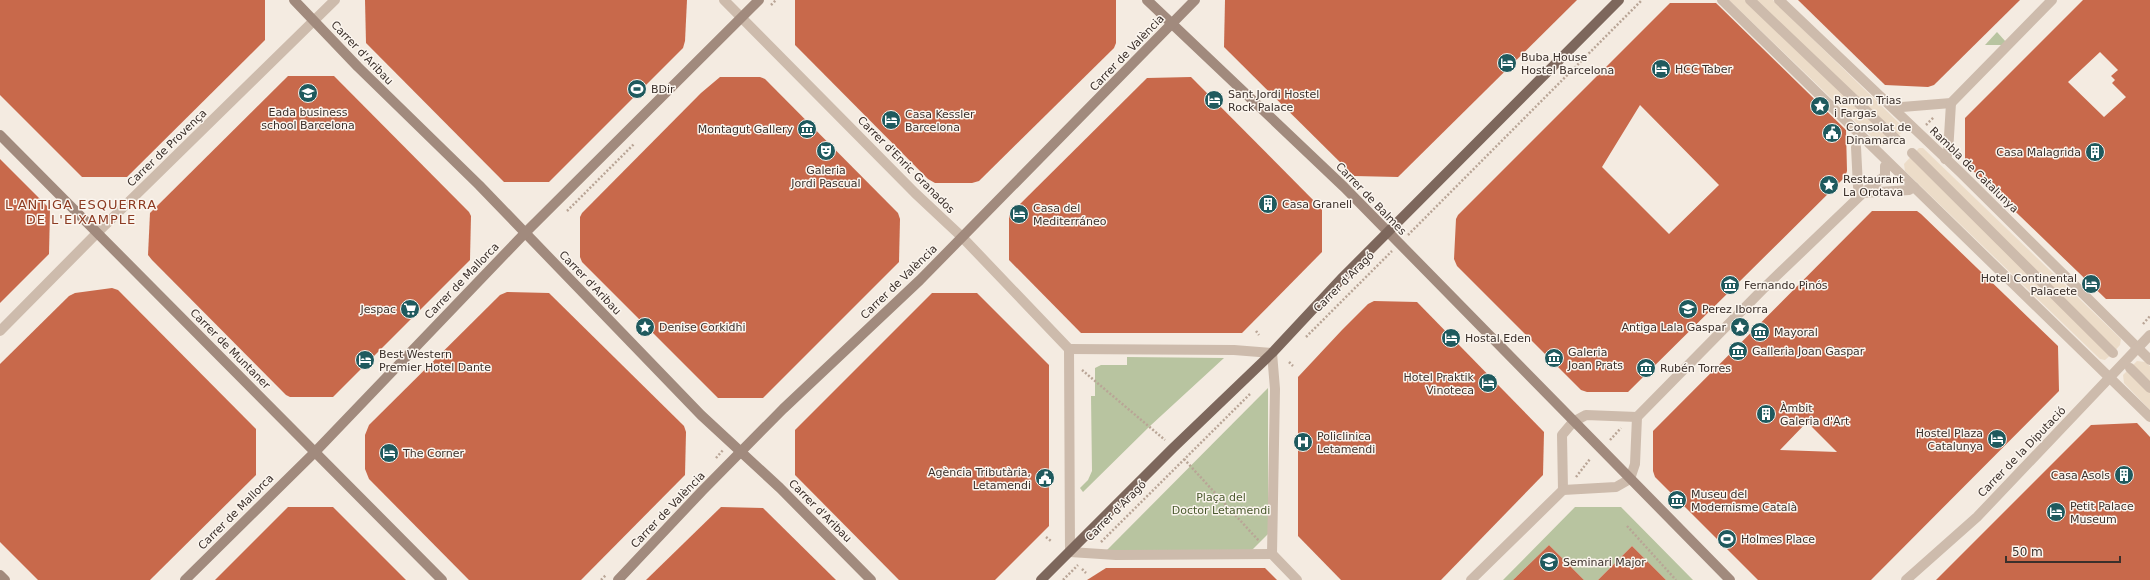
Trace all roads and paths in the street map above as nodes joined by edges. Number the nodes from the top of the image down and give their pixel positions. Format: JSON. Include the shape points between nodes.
{"nodes":[{"id":1,"x":294,"y":0,"type":"edge"},
{"id":2,"x":335,"y":0,"type":"edge"},
{"id":3,"x":724,"y":0,"type":"edge"},
{"id":4,"x":759,"y":0,"type":"edge"},
{"id":5,"x":1147,"y":0,"type":"edge"},
{"id":6,"x":1195,"y":0,"type":"edge"},
{"id":7,"x":1619,"y":0,"type":"edge"},
{"id":8,"x":1642,"y":0,"type":"edge"},
{"id":9,"x":1722,"y":0,"type":"edge"},
{"id":10,"x":1750,"y":0,"type":"edge"},
{"id":11,"x":1779,"y":0,"type":"edge"},
{"id":12,"x":2052,"y":0,"type":"edge"},
{"id":13,"x":742,"y":17,"type":"junction"},
{"id":14,"x":314,"y":21,"type":"junction"},
{"id":15,"x":1172,"y":24,"type":"junction"},
{"id":16,"x":1950,"y":103,"type":"junction"},
{"id":17,"x":1902,"y":107,"type":"dead end"},
{"id":18,"x":0,"y":135,"type":"edge"},
{"id":19,"x":1896,"y":139,"type":"dead end"},
{"id":20,"x":1856,"y":147,"type":"dead end"},
{"id":21,"x":1912,"y":153,"type":"dead end"},
{"id":22,"x":1945,"y":159,"type":"junction"},
{"id":23,"x":1885,"y":166,"type":"dead end"},
{"id":24,"x":1914,"y":187,"type":"junction"},
{"id":25,"x":1863,"y":193,"type":"junction"},
{"id":26,"x":97,"y":233,"type":"junction"},
{"id":27,"x":525,"y":233,"type":"junction"},
{"id":28,"x":1387,"y":233,"type":"junction"},
{"id":29,"x":962,"y":237,"type":"junction"},
{"id":30,"x":1398,"y":244,"type":"junction"},
{"id":31,"x":0,"y":331,"type":"edge"},
{"id":32,"x":1256,"y":331,"type":"dead end"},
{"id":33,"x":1259,"y":334,"type":"dead end"},
{"id":34,"x":2150,"y":335,"type":"edge"},
{"id":35,"x":1305,"y":338,"type":"dead end"},
{"id":36,"x":2138,"y":348,"type":"junction"},
{"id":37,"x":1069,"y":349,"type":"junction"},
{"id":38,"x":1272,"y":353,"type":"junction"},
{"id":39,"x":2113,"y":353,"type":"dead end"},
{"id":40,"x":2150,"y":360,"type":"edge"},
{"id":41,"x":1289,"y":362,"type":"dead end"},
{"id":42,"x":1293,"y":366,"type":"dead end"},
{"id":43,"x":2130,"y":368,"type":"dead end"},
{"id":44,"x":1082,"y":370,"type":"dead end"},
{"id":45,"x":2108,"y":377,"type":"junction"},
{"id":46,"x":2150,"y":388,"type":"edge"},
{"id":47,"x":1252,"y":392,"type":"dead end"},
{"id":48,"x":1621,"y":416,"type":"junction"},
{"id":49,"x":1637,"y":417,"type":"junction"},
{"id":50,"x":2150,"y":417,"type":"edge"},
{"id":51,"x":1572,"y":422,"type":"junction"},
{"id":52,"x":1159,"y":434,"type":"dead end"},
{"id":53,"x":1607,"y":443,"type":"dead end"},
{"id":54,"x":315,"y":452,"type":"junction"},
{"id":55,"x":742,"y":452,"type":"junction"},
{"id":56,"x":1590,"y":459,"type":"dead end"},
{"id":57,"x":1188,"y":464,"type":"dead end"},
{"id":58,"x":1630,"y":479,"type":"junction"},
{"id":59,"x":1563,"y":490,"type":"junction"},
{"id":60,"x":1627,"y":526,"type":"dead end"},
{"id":61,"x":1046,"y":537,"type":"dead end"},
{"id":62,"x":1256,"y":538,"type":"dead end"},
{"id":63,"x":1051,"y":541,"type":"dead end"},
{"id":64,"x":1070,"y":552,"type":"junction"},
{"id":65,"x":1090,"y":554,"type":"junction"},
{"id":66,"x":1272,"y":554,"type":"junction"},
{"id":67,"x":1082,"y":570,"type":"dead end"},
{"id":68,"x":1086,"y":573,"type":"dead end"},
{"id":69,"x":0,"y":574,"type":"edge"},
{"id":70,"x":5,"y":580,"type":"edge"},
{"id":71,"x":185,"y":580,"type":"edge"},
{"id":72,"x":442,"y":580,"type":"edge"},
{"id":73,"x":618,"y":580,"type":"edge"},
{"id":74,"x":872,"y":580,"type":"edge"},
{"id":75,"x":1042,"y":580,"type":"edge"},
{"id":76,"x":1063,"y":580,"type":"edge"},
{"id":77,"x":1297,"y":580,"type":"edge"},
{"id":78,"x":1471,"y":580,"type":"edge"},
{"id":79,"x":1676,"y":580,"type":"edge"},
{"id":80,"x":1730,"y":580,"type":"edge"},
{"id":81,"x":1906,"y":580,"type":"edge"}],
"edges":[{"from":1,"to":14,"type":"main road","name":"Carrer d'Aribau"},
{"from":2,"to":14,"type":"street","name":"Carrer de Provença"},
{"from":3,"to":13,"type":"street","name":"Carrer d'Enric Granados"},
{"from":4,"to":13,"type":"main road","name":"Carrer de Mallorca"},
{"from":5,"to":15,"type":"main road","name":"Carrer de Balmes"},
{"from":6,"to":15,"type":"main road","name":"Carrer de València"},
{"from":7,"to":28,"type":"main road","name":"Carrer d'Aragó"},
{"from":8,"to":30,"type":"path","name":"Carrer d'Aragó"},
{"from":9,"to":24,"type":"street"},
{"from":10,"to":19,"type":"street"},
{"from":11,"to":22,"type":"street","name":"Rambla de Catalunya"},
{"from":12,"to":16,"type":"street"},
{"from":13,"to":27,"type":"main road","name":"Carrer de Mallorca"},
{"from":13,"to":29,"type":"street","name":"Carrer d'Enric Granados","via":[[915,193]]},
{"from":14,"to":26,"type":"street","name":"Carrer de Provença"},
{"from":14,"to":27,"type":"main road","name":"Carrer d'Aribau"},
{"from":15,"to":28,"type":"main road","name":"Carrer de Balmes","via":[[1344,187]]},
{"from":15,"to":29,"type":"main road","name":"Carrer de València"},
{"from":16,"to":17,"type":"street"},
{"from":16,"to":22,"type":"street","via":[[1948,153]]},
{"from":18,"to":26,"type":"main road","name":"Carrer de Muntaner"},
{"from":20,"to":25,"type":"street","via":[[1858,187]]},
{"from":21,"to":39,"type":"street"},
{"from":22,"to":36,"type":"street","name":"Rambla de Catalunya"},
{"from":23,"to":25,"type":"street","via":[[1885,176]]},
{"from":24,"to":25,"type":"street"},
{"from":24,"to":45,"type":"street"},
{"from":25,"to":49,"type":"street","via":[[1768,284]]},
{"from":26,"to":31,"type":"street","name":"Carrer de Provença"},
{"from":26,"to":54,"type":"main road","name":"Carrer de Muntaner"},
{"from":27,"to":54,"type":"main road","name":"Carrer de Mallorca"},
{"from":27,"to":55,"type":"main road","name":"Carrer d'Aribau","via":[[701,414]]},
{"from":28,"to":30,"type":"main road","name":"Carrer de Balmes"},
{"from":28,"to":38,"type":"main road","name":"Carrer d'Aragó"},
{"from":29,"to":37,"type":"street","name":"Carrer d'Enric Granados"},
{"from":29,"to":55,"type":"main road","name":"Carrer de València","via":[[783,409]]},
{"from":30,"to":35,"type":"path","name":"Carrer d'Aragó"},
{"from":30,"to":51,"type":"main road","name":"Carrer de Balmes"},
{"from":32,"to":33,"type":"path"},
{"from":34,"to":36,"type":"street","name":"Carrer de la Diputació"},
{"from":36,"to":40,"type":"street","name":"Rambla de Catalunya"},
{"from":36,"to":45,"type":"street","name":"Carrer de la Diputació"},
{"from":37,"to":38,"type":"street","via":[[1234,350]]},
{"from":37,"to":64,"type":"street"},
{"from":38,"to":64,"type":"main road","name":"Carrer d'Aragó"},
{"from":38,"to":66,"type":"street","via":[[1275,389]]},
{"from":41,"to":42,"type":"path"},
{"from":43,"to":46,"type":"street"},
{"from":44,"to":52,"type":"path"},
{"from":45,"to":50,"type":"street"},
{"from":45,"to":81,"type":"street","name":"Carrer de la Diputació","via":[[1977,518]]},
{"from":47,"to":65,"type":"path","name":"Carrer d'Aragó"},
{"from":48,"to":49,"type":"street"},
{"from":48,"to":51,"type":"street","via":[[1586,414]]},
{"from":48,"to":53,"type":"path","via":[[1621,430]]},
{"from":49,"to":58,"type":"street","via":[[1635,464]]},
{"from":51,"to":58,"type":"main road","name":"Carrer de Balmes"},
{"from":51,"to":59,"type":"street","via":[[1562,436]]},
{"from":54,"to":71,"type":"main road","name":"Carrer de Mallorca"},
{"from":54,"to":72,"type":"main road","name":"Carrer de Muntaner"},
{"from":55,"to":73,"type":"main road","name":"Carrer de València"},
{"from":55,"to":74,"type":"main road","name":"Carrer d'Aribau"},
{"from":56,"to":59,"type":"path"},
{"from":57,"to":62,"type":"path"},
{"from":58,"to":59,"type":"street","via":[[1616,487]]},
{"from":58,"to":80,"type":"main road","name":"Carrer de Balmes"},
{"from":59,"to":78,"type":"street"},
{"from":60,"to":79,"type":"path"},
{"from":61,"to":63,"type":"path"},
{"from":64,"to":65,"type":"street"},
{"from":64,"to":75,"type":"main road","name":"Carrer d'Aragó"},
{"from":65,"to":66,"type":"street"},
{"from":65,"to":76,"type":"path","name":"Carrer d'Aragó"},
{"from":66,"to":77,"type":"street"},
{"from":67,"to":68,"type":"path"},
{"from":69,"to":70,"type":"main road"}]}
